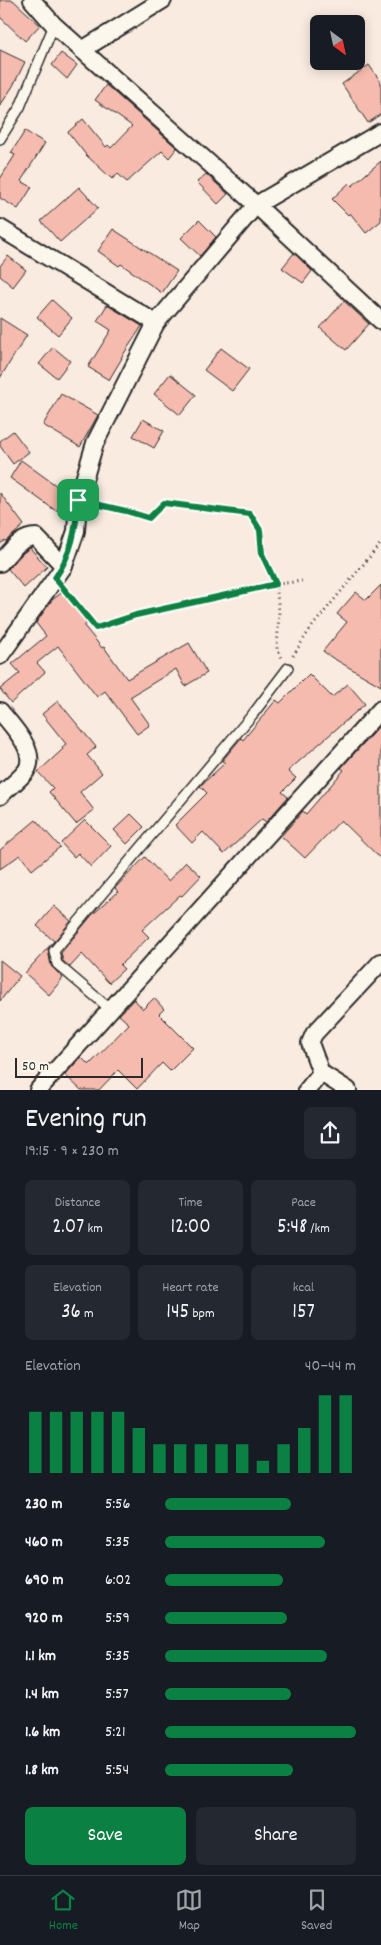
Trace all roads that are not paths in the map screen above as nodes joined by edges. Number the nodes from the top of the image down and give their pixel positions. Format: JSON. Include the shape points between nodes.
{"nodes":[{"id":1,"x":32,"y":0,"type":"edge"},
{"id":2,"x":163,"y":0,"type":"edge"},
{"id":3,"x":54,"y":25,"type":"junction"},
{"id":4,"x":82,"y":50,"type":"junction"},
{"id":5,"x":381,"y":132,"type":"edge"},
{"id":6,"x":0,"y":139,"type":"edge"},
{"id":7,"x":256,"y":205,"type":"junction"},
{"id":8,"x":0,"y":228,"type":"edge"},
{"id":9,"x":381,"y":321,"type":"edge"},
{"id":10,"x":156,"y":323,"type":"junction"},
{"id":11,"x":0,"y":563,"type":"edge"},
{"id":12,"x":60,"y":572,"type":"junction"},
{"id":13,"x":0,"y":656,"type":"edge"},
{"id":14,"x":288,"y":668,"type":"road end"},
{"id":15,"x":381,"y":709,"type":"edge"},
{"id":16,"x":0,"y":711,"type":"edge"},
{"id":17,"x":0,"y":796,"type":"edge"},
{"id":18,"x":381,"y":962,"type":"edge"},
{"id":19,"x":110,"y":1010,"type":"junction"},
{"id":20,"x":321,"y":1073,"type":"junction"},
{"id":21,"x":38,"y":1090,"type":"edge"},
{"id":22,"x":307,"y":1090,"type":"edge"},
{"id":23,"x":348,"y":1090,"type":"edge"}],
"edges":[{"from":1,"to":3,"type":"street"},
{"from":2,"to":4,"type":"street"},
{"from":3,"to":4,"type":"street"},
{"from":3,"to":6,"type":"lane","via":[[20,107]]},
{"from":4,"to":7,"type":"street"},
{"from":5,"to":7,"type":"street"},
{"from":7,"to":9,"type":"street"},
{"from":7,"to":10,"type":"street"},
{"from":8,"to":10,"type":"street"},
{"from":10,"to":12,"type":"street","via":[[95,443],[78,500],[76,531]]},
{"from":11,"to":12,"type":"street","via":[[21,540],[36,537]]},
{"from":12,"to":13,"type":"street"},
{"from":14,"to":19,"type":"lane","via":[[54,951],[57,964]]},
{"from":15,"to":19,"type":"street"},
{"from":16,"to":17,"type":"street","via":[[28,749],[29,759],[26,770]]},
{"from":18,"to":20,"type":"street","via":[[314,1034],[310,1043]]},
{"from":19,"to":21,"type":"street"},
{"from":20,"to":22,"type":"street"},
{"from":20,"to":23,"type":"street"}]}
